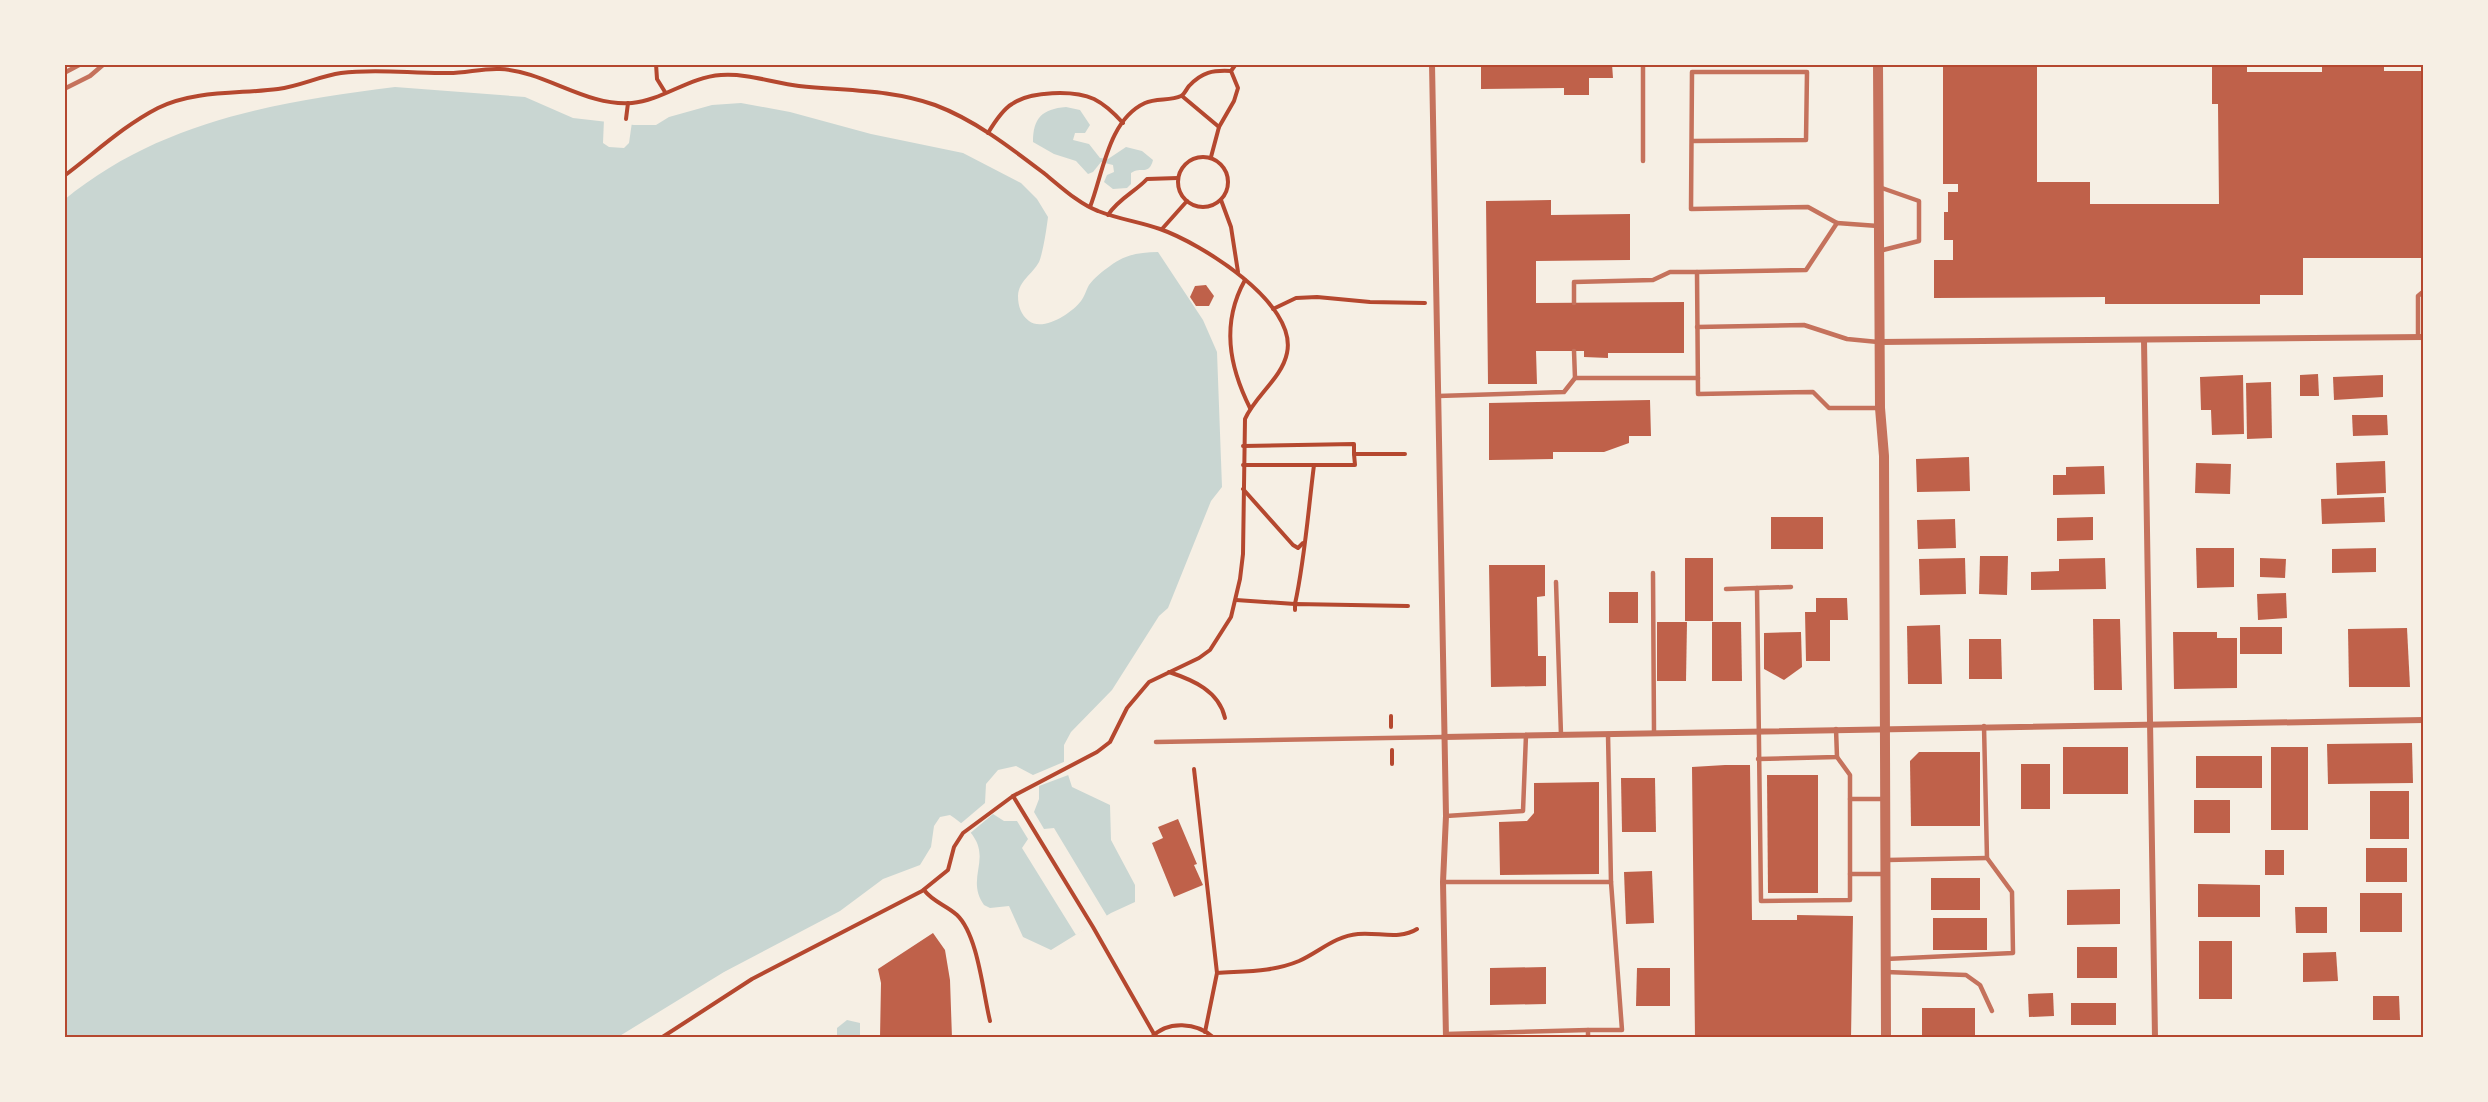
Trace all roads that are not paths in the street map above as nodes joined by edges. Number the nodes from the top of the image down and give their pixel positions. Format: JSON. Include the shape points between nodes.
{"nodes":[{"id":1,"x":81,"y":64,"type":"edge"},
{"id":2,"x":104,"y":64,"type":"edge"},
{"id":3,"x":1432,"y":64,"type":"edge"},
{"id":4,"x":1642,"y":64,"type":"edge"},
{"id":5,"x":1878,"y":64,"type":"edge"},
{"id":6,"x":64,"y":73,"type":"edge"},
{"id":7,"x":64,"y":89,"type":"edge"},
{"id":8,"x":1692,"y":141,"type":"junction"},
{"id":9,"x":1642,"y":161,"type":"dead end"},
{"id":10,"x":1878,"y":187,"type":"junction"},
{"id":11,"x":1838,"y":223,"type":"junction"},
{"id":12,"x":1879,"y":226,"type":"junction"},
{"id":13,"x":1879,"y":251,"type":"junction"},
{"id":14,"x":1697,"y":272,"type":"junction"},
{"id":15,"x":2424,"y":291,"type":"edge"},
{"id":16,"x":1574,"y":303,"type":"dead end"},
{"id":17,"x":1697,"y":327,"type":"junction"},
{"id":18,"x":2421,"y":337,"type":"edge"},
{"id":19,"x":2144,"y":340,"type":"junction"},
{"id":20,"x":1880,"y":342,"type":"junction"},
{"id":21,"x":1574,"y":351,"type":"dead end"},
{"id":22,"x":1575,"y":378,"type":"junction"},
{"id":23,"x":1698,"y":378,"type":"junction"},
{"id":24,"x":1438,"y":396,"type":"junction"},
{"id":25,"x":1880,"y":408,"type":"junction"},
{"id":26,"x":1653,"y":573,"type":"dead end"},
{"id":27,"x":1556,"y":582,"type":"dead end"},
{"id":28,"x":1791,"y":587,"type":"dead end"},
{"id":29,"x":1757,"y":588,"type":"junction"},
{"id":30,"x":1726,"y":589,"type":"dead end"},
{"id":31,"x":2424,"y":720,"type":"edge"},
{"id":32,"x":2151,"y":723,"type":"junction"},
{"id":33,"x":1984,"y":726,"type":"junction"},
{"id":34,"x":1886,"y":728,"type":"junction"},
{"id":35,"x":1836,"y":729,"type":"junction"},
{"id":36,"x":1757,"y":730,"type":"junction"},
{"id":37,"x":1653,"y":733,"type":"junction"},
{"id":38,"x":1608,"y":734,"type":"junction"},
{"id":39,"x":1526,"y":735,"type":"junction"},
{"id":40,"x":1561,"y":735,"type":"junction"},
{"id":41,"x":1444,"y":737,"type":"junction"},
{"id":42,"x":1156,"y":742,"type":"dead end"},
{"id":43,"x":1837,"y":758,"type":"junction"},
{"id":44,"x":1758,"y":759,"type":"junction"},
{"id":45,"x":1850,"y":799,"type":"junction"},
{"id":46,"x":1886,"y":799,"type":"junction"},
{"id":47,"x":1446,"y":816,"type":"junction"},
{"id":48,"x":1987,"y":858,"type":"junction"},
{"id":49,"x":1887,"y":860,"type":"junction"},
{"id":50,"x":1850,"y":874,"type":"junction"},
{"id":51,"x":1887,"y":874,"type":"junction"},
{"id":52,"x":1443,"y":882,"type":"junction"},
{"id":53,"x":1611,"y":882,"type":"junction"},
{"id":54,"x":1886,"y":959,"type":"junction"},
{"id":55,"x":1886,"y":972,"type":"junction"},
{"id":56,"x":1992,"y":1011,"type":"dead end"},
{"id":57,"x":1588,"y":1030,"type":"junction"},
{"id":58,"x":1446,"y":1036,"type":"edge"},
{"id":59,"x":1588,"y":1038,"type":"edge"},
{"id":60,"x":1886,"y":1038,"type":"edge"},
{"id":61,"x":2156,"y":1038,"type":"edge"}],
"edges":[{"from":1,"to":6,"type":"lane"},
{"from":2,"to":7,"type":"lane"},
{"from":3,"to":24,"type":"street"},
{"from":4,"to":9,"type":"lane"},
{"from":5,"to":10,"type":"street"},
{"from":8,"to":8,"type":"lane","via":[[1692,72],[1807,72],[1806,140]]},
{"from":8,"to":11,"type":"lane","via":[[1691,209],[1808,207]]},
{"from":10,"to":12,"type":"street"},
{"from":10,"to":13,"type":"lane","via":[[1919,201],[1919,241]]},
{"from":11,"to":12,"type":"lane"},
{"from":11,"to":14,"type":"lane","via":[[1806,270]]},
{"from":12,"to":13,"type":"street"},
{"from":13,"to":20,"type":"street"},
{"from":14,"to":16,"type":"lane","via":[[1670,272],[1653,280],[1574,282]]},
{"from":14,"to":17,"type":"lane"},
{"from":15,"to":18,"type":"lane","via":[[2418,296]]},
{"from":17,"to":20,"type":"lane","via":[[1804,325],[1847,339]]},
{"from":17,"to":23,"type":"lane"},
{"from":18,"to":19,"type":"street"},
{"from":19,"to":20,"type":"street"},
{"from":19,"to":32,"type":"street"},
{"from":20,"to":25,"type":"street"},
{"from":21,"to":22,"type":"lane"},
{"from":22,"to":23,"type":"lane"},
{"from":22,"to":24,"type":"lane","via":[[1564,392]]},
{"from":23,"to":25,"type":"lane","via":[[1698,394],[1813,392],[1829,408]]},
{"from":24,"to":41,"type":"street"},
{"from":25,"to":34,"type":"street","via":[[1884,456]]},
{"from":26,"to":37,"type":"lane"},
{"from":27,"to":40,"type":"lane"},
{"from":28,"to":29,"type":"lane"},
{"from":29,"to":30,"type":"lane"},
{"from":29,"to":36,"type":"lane"},
{"from":31,"to":32,"type":"street"},
{"from":32,"to":33,"type":"street"},
{"from":32,"to":61,"type":"street"},
{"from":33,"to":34,"type":"street"},
{"from":33,"to":48,"type":"lane"},
{"from":34,"to":35,"type":"street"},
{"from":34,"to":46,"type":"street"},
{"from":35,"to":36,"type":"street"},
{"from":35,"to":43,"type":"lane"},
{"from":36,"to":37,"type":"street"},
{"from":36,"to":44,"type":"lane"},
{"from":37,"to":38,"type":"street"},
{"from":38,"to":40,"type":"street"},
{"from":38,"to":53,"type":"lane"},
{"from":39,"to":40,"type":"street"},
{"from":39,"to":41,"type":"street"},
{"from":39,"to":47,"type":"lane","via":[[1523,811]]},
{"from":41,"to":42,"type":"lane"},
{"from":41,"to":47,"type":"street"},
{"from":43,"to":44,"type":"lane"},
{"from":43,"to":45,"type":"lane","via":[[1850,775]]},
{"from":44,"to":50,"type":"lane","via":[[1761,901],[1850,900]]},
{"from":45,"to":46,"type":"lane"},
{"from":45,"to":50,"type":"lane"},
{"from":46,"to":49,"type":"street"},
{"from":47,"to":52,"type":"street"},
{"from":48,"to":49,"type":"lane"},
{"from":48,"to":54,"type":"lane","via":[[2012,892],[2013,953]]},
{"from":49,"to":51,"type":"street"},
{"from":50,"to":51,"type":"lane"},
{"from":51,"to":54,"type":"street"},
{"from":52,"to":53,"type":"lane"},
{"from":52,"to":58,"type":"street"},
{"from":53,"to":57,"type":"lane","via":[[1622,1030]]},
{"from":54,"to":55,"type":"street"},
{"from":55,"to":56,"type":"lane","via":[[1966,975],[1980,985]]},
{"from":55,"to":60,"type":"street"},
{"from":57,"to":58,"type":"lane"},
{"from":57,"to":59,"type":"lane"}]}
